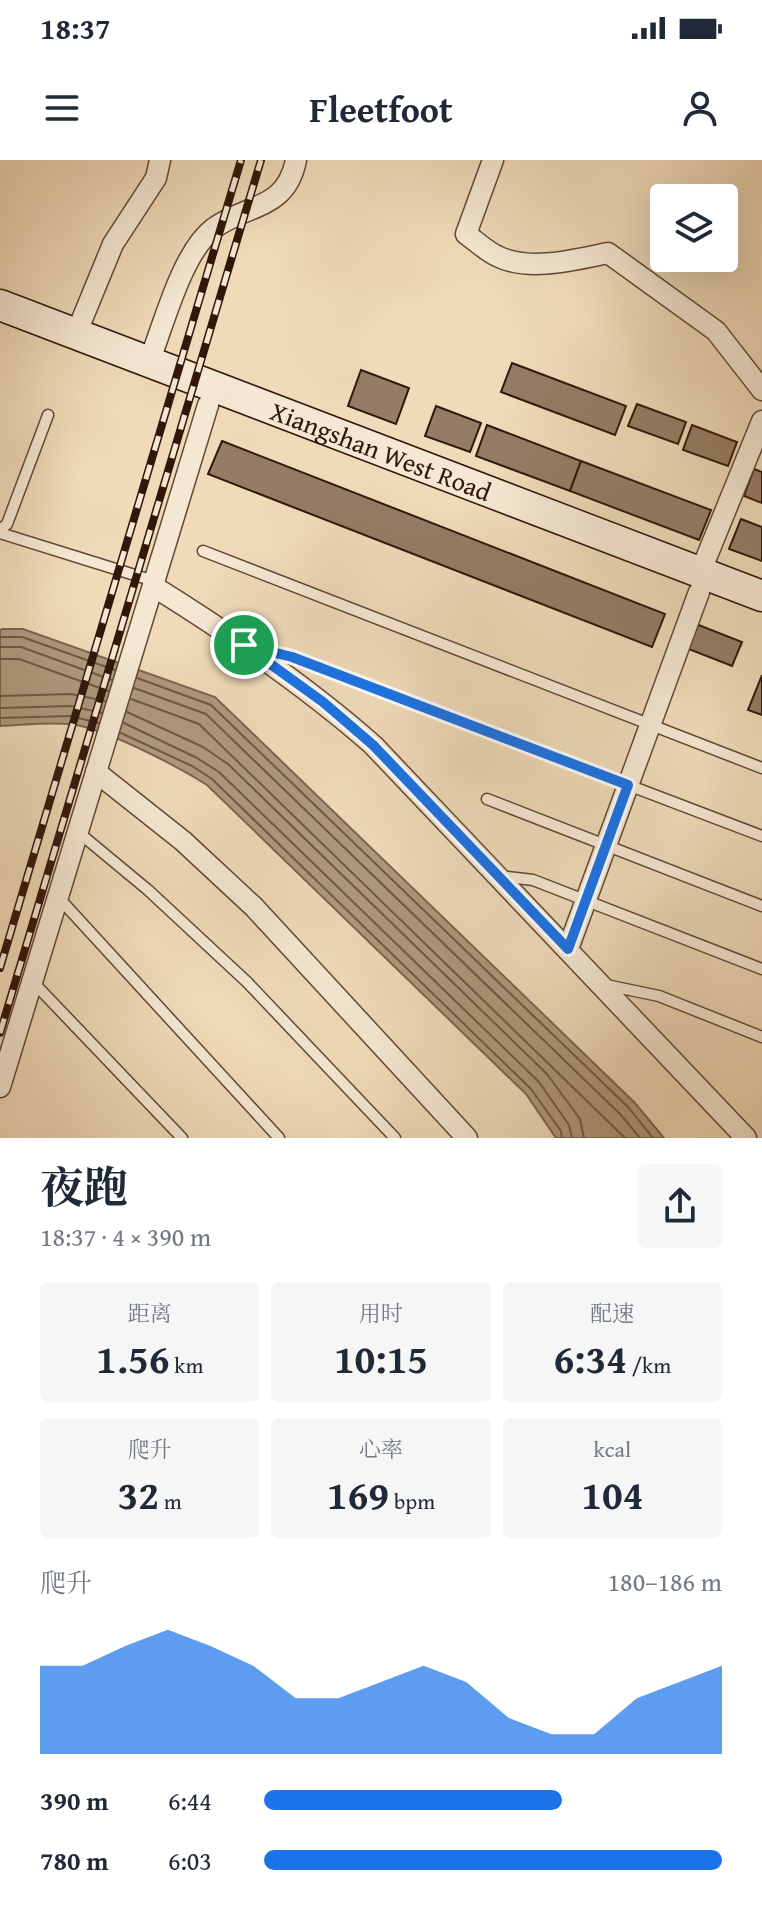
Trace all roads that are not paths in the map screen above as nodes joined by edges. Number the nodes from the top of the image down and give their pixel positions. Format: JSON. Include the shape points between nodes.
{"nodes":[{"id":1,"x":160,"y":160,"type":"edge"},
{"id":2,"x":296,"y":160,"type":"edge"},
{"id":3,"x":493,"y":160,"type":"edge"},
{"id":4,"x":0,"y":305,"type":"edge"},
{"id":5,"x":0,"y":324,"type":"edge"},
{"id":6,"x":76,"y":334,"type":"junction"},
{"id":7,"x":149,"y":362,"type":"junction"},
{"id":8,"x":762,"y":390,"type":"edge"},
{"id":9,"x":208,"y":405,"type":"junction"},
{"id":10,"x":48,"y":415,"type":"dead end"},
{"id":11,"x":762,"y":421,"type":"edge"},
{"id":12,"x":0,"y":532,"type":"edge"},
{"id":13,"x":203,"y":551,"type":"dead end"},
{"id":14,"x":699,"y":582,"type":"junction"},
{"id":15,"x":154,"y":583,"type":"junction"},
{"id":16,"x":762,"y":596,"type":"edge"},
{"id":17,"x":762,"y":616,"type":"edge"},
{"id":18,"x":244,"y":645,"type":"junction"},
{"id":19,"x":650,"y":725,"type":"junction"},
{"id":20,"x":98,"y":766,"type":"junction"},
{"id":21,"x":762,"y":768,"type":"edge"},
{"id":22,"x":628,"y":785,"type":"junction"},
{"id":23,"x":487,"y":799,"type":"dead end"},
{"id":24,"x":78,"y":832,"type":"junction"},
{"id":25,"x":762,"y":836,"type":"edge"},
{"id":26,"x":606,"y":845,"type":"junction"},
{"id":27,"x":498,"y":876,"type":"junction"},
{"id":28,"x":58,"y":897,"type":"junction"},
{"id":29,"x":585,"y":901,"type":"junction"},
{"id":30,"x":762,"y":906,"type":"edge"},
{"id":31,"x":568,"y":949,"type":"junction"},
{"id":32,"x":762,"y":969,"type":"edge"},
{"id":33,"x":32,"y":981,"type":"junction"},
{"id":34,"x":600,"y":983,"type":"junction"},
{"id":35,"x":762,"y":1037,"type":"edge"},
{"id":36,"x":0,"y":1087,"type":"edge"},
{"id":37,"x":182,"y":1138,"type":"edge"},
{"id":38,"x":279,"y":1138,"type":"edge"},
{"id":39,"x":395,"y":1138,"type":"edge"},
{"id":40,"x":467,"y":1138,"type":"edge"},
{"id":41,"x":746,"y":1138,"type":"edge"}],
"edges":[{"from":1,"to":6,"type":"street","via":[[156,178],[113,244]]},
{"from":2,"to":7,"type":"street","via":[[293,176],[275,199],[228,219],[198,246]]},
{"from":3,"to":8,"type":"street","via":[[466,234],[496,256],[519,264],[608,253],[716,331]]},
{"from":4,"to":6,"type":"main road","name":"Xiangshan West Road"},
{"from":5,"to":9,"type":"main road","name":"Xiangshan West Road"},
{"from":6,"to":7,"type":"main road","name":"Xiangshan West Road"},
{"from":7,"to":14,"type":"main road","name":"Xiangshan West Road"},
{"from":9,"to":14,"type":"main road","name":"Xiangshan West Road"},
{"from":9,"to":15,"type":"street"},
{"from":10,"to":12,"type":"lane"},
{"from":11,"to":14,"type":"street"},
{"from":12,"to":15,"type":"lane"},
{"from":13,"to":19,"type":"lane"},
{"from":14,"to":16,"type":"main road","name":"Xiangshan West Road"},
{"from":14,"to":17,"type":"main road","name":"Xiangshan West Road"},
{"from":14,"to":19,"type":"street"},
{"from":15,"to":18,"type":"street"},
{"from":15,"to":20,"type":"street"},
{"from":18,"to":22,"type":"lane","via":[[292,657]]},
{"from":18,"to":27,"type":"street","via":[[364,737]]},
{"from":19,"to":21,"type":"lane"},
{"from":19,"to":22,"type":"street"},
{"from":20,"to":24,"type":"street"},
{"from":20,"to":40,"type":"street","via":[[254,907]]},
{"from":22,"to":25,"type":"lane"},
{"from":22,"to":26,"type":"street"},
{"from":23,"to":26,"type":"lane"},
{"from":24,"to":28,"type":"street"},
{"from":24,"to":39,"type":"lane","via":[[247,982]]},
{"from":26,"to":29,"type":"street"},
{"from":26,"to":30,"type":"lane"},
{"from":27,"to":29,"type":"lane","via":[[533,880]]},
{"from":27,"to":31,"type":"street"},
{"from":28,"to":33,"type":"street"},
{"from":28,"to":38,"type":"lane"},
{"from":29,"to":31,"type":"street"},
{"from":29,"to":32,"type":"lane"},
{"from":31,"to":34,"type":"street"},
{"from":33,"to":36,"type":"street"},
{"from":33,"to":37,"type":"lane"},
{"from":34,"to":35,"type":"lane","via":[[659,996]]},
{"from":34,"to":41,"type":"street"}]}
